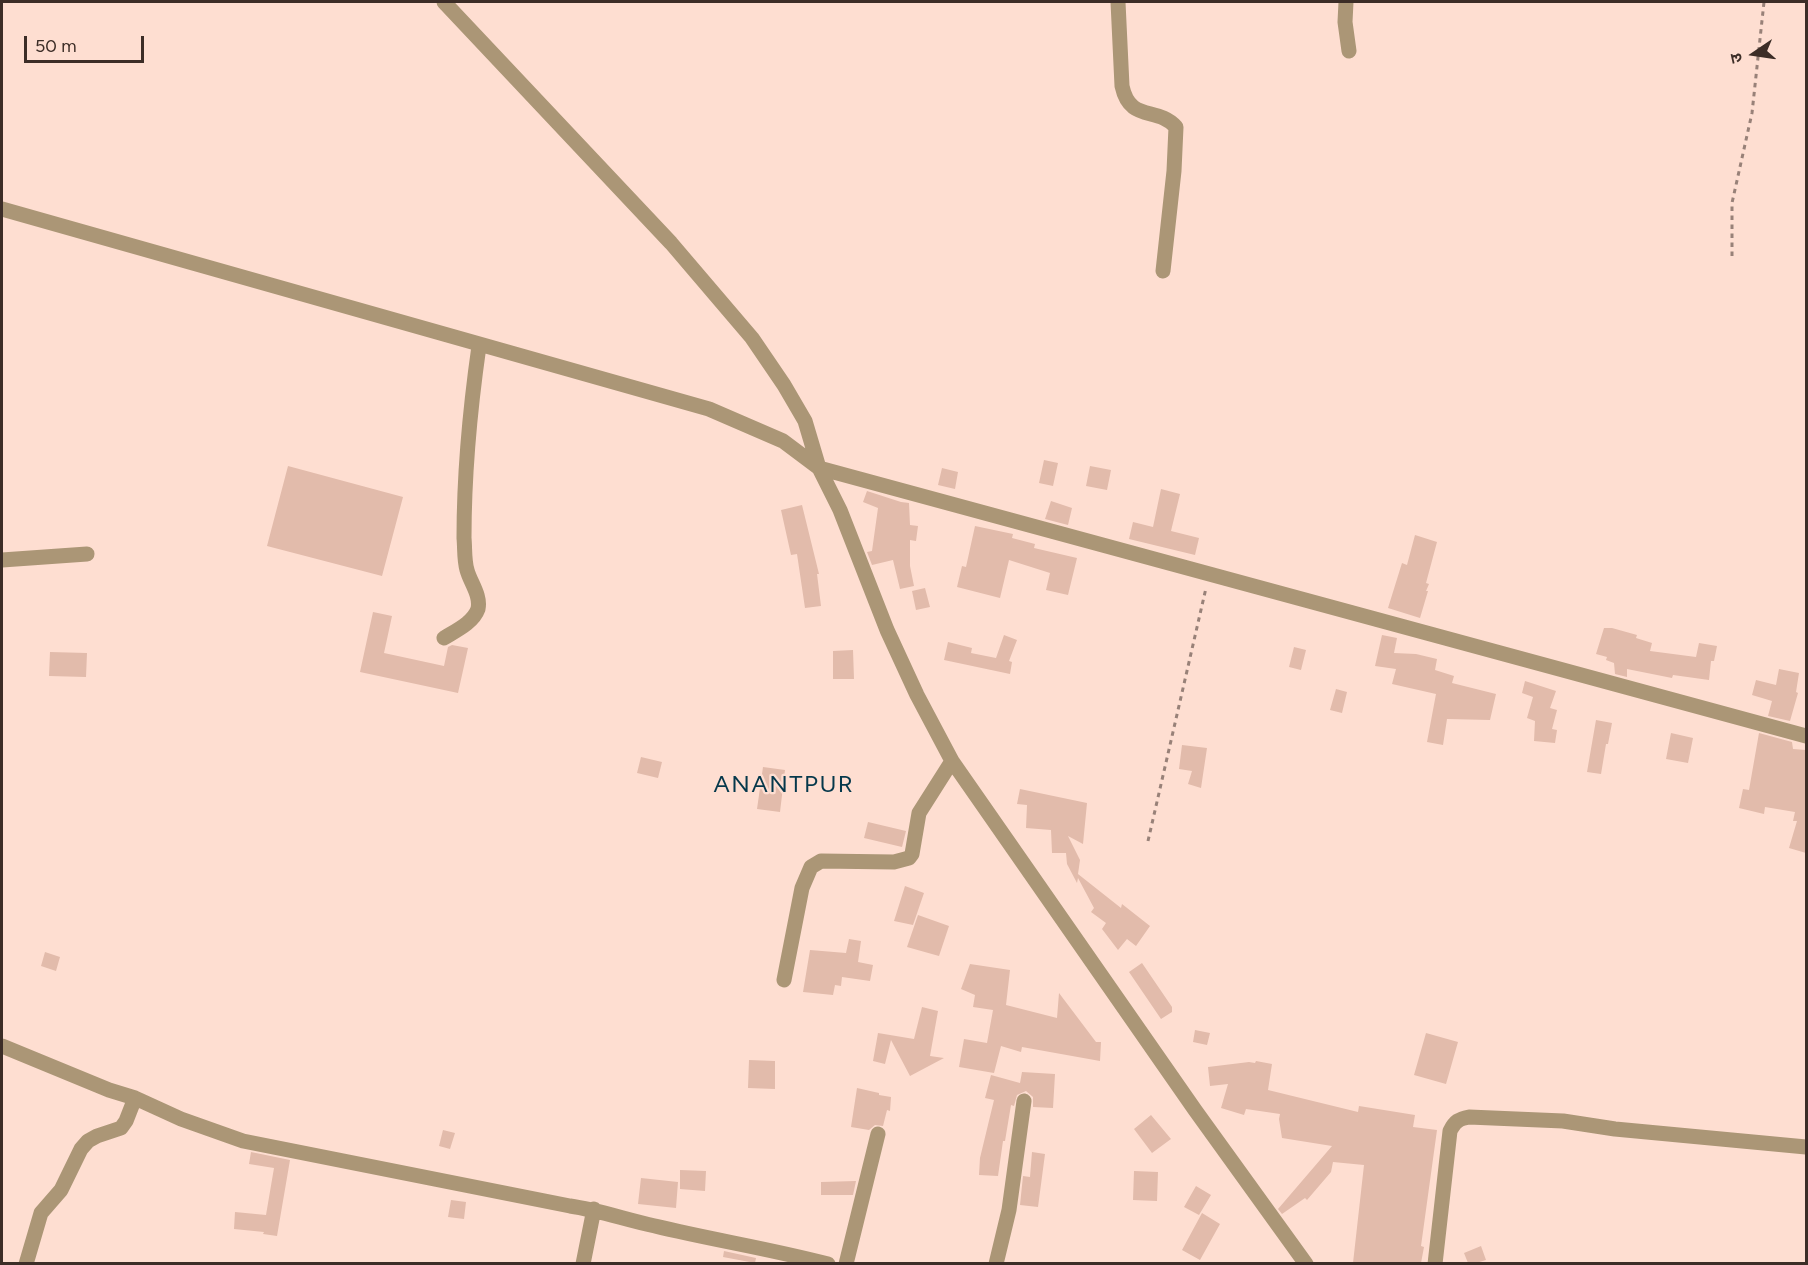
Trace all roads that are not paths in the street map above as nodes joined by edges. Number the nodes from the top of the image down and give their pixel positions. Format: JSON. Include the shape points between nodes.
{"nodes":[{"id":1,"x":444,"y":2,"type":"edge"},
{"id":2,"x":1118,"y":2,"type":"edge"},
{"id":3,"x":1346,"y":2,"type":"edge"},
{"id":4,"x":1349,"y":51,"type":"dead end"},
{"id":5,"x":2,"y":209,"type":"edge"},
{"id":6,"x":1163,"y":271,"type":"dead end"},
{"id":7,"x":478,"y":346,"type":"junction"},
{"id":8,"x":819,"y":468,"type":"junction"},
{"id":9,"x":87,"y":554,"type":"dead end"},
{"id":10,"x":2,"y":560,"type":"edge"},
{"id":11,"x":444,"y":638,"type":"dead end"},
{"id":12,"x":1806,"y":736,"type":"edge"},
{"id":13,"x":952,"y":761,"type":"junction"},
{"id":14,"x":784,"y":980,"type":"dead end"},
{"id":15,"x":2,"y":1046,"type":"edge"},
{"id":16,"x":135,"y":1098,"type":"junction"},
{"id":17,"x":1024,"y":1101,"type":"dead end"},
{"id":18,"x":878,"y":1134,"type":"dead end"},
{"id":19,"x":1806,"y":1147,"type":"edge"},
{"id":20,"x":594,"y":1209,"type":"junction"},
{"id":21,"x":26,"y":1263,"type":"edge"},
{"id":22,"x":583,"y":1263,"type":"edge"},
{"id":23,"x":828,"y":1263,"type":"edge"},
{"id":24,"x":846,"y":1263,"type":"edge"},
{"id":25,"x":996,"y":1263,"type":"edge"},
{"id":26,"x":1306,"y":1263,"type":"edge"},
{"id":27,"x":1435,"y":1263,"type":"edge"}],
"edges":[{"from":1,"to":8,"type":"street","via":[[671,243],[752,338],[805,421]]},
{"from":2,"to":6,"type":"street","via":[[1125,99],[1140,112],[1176,127]]},
{"from":3,"to":4,"type":"street"},
{"from":5,"to":7,"type":"street"},
{"from":7,"to":8,"type":"street","via":[[709,409],[783,441]]},
{"from":7,"to":11,"type":"street","via":[[471,397],[464,538],[468,577],[478,606],[474,616]]},
{"from":8,"to":12,"type":"street"},
{"from":8,"to":13,"type":"street","via":[[840,510],[887,630]]},
{"from":9,"to":10,"type":"street"},
{"from":13,"to":14,"type":"street","via":[[919,813],[909,858],[894,862],[821,861],[811,867],[802,888]]},
{"from":13,"to":26,"type":"street"},
{"from":15,"to":16,"type":"street"},
{"from":16,"to":20,"type":"street","via":[[243,1141]]},
{"from":16,"to":21,"type":"street","via":[[121,1128],[97,1136],[81,1149],[61,1190],[41,1213]]},
{"from":17,"to":25,"type":"street","via":[[1009,1210]]},
{"from":18,"to":24,"type":"street"},
{"from":19,"to":27,"type":"street","via":[[1563,1121],[1460,1119],[1450,1131]]},
{"from":20,"to":22,"type":"street"},
{"from":20,"to":23,"type":"street","via":[[654,1226]]}]}
